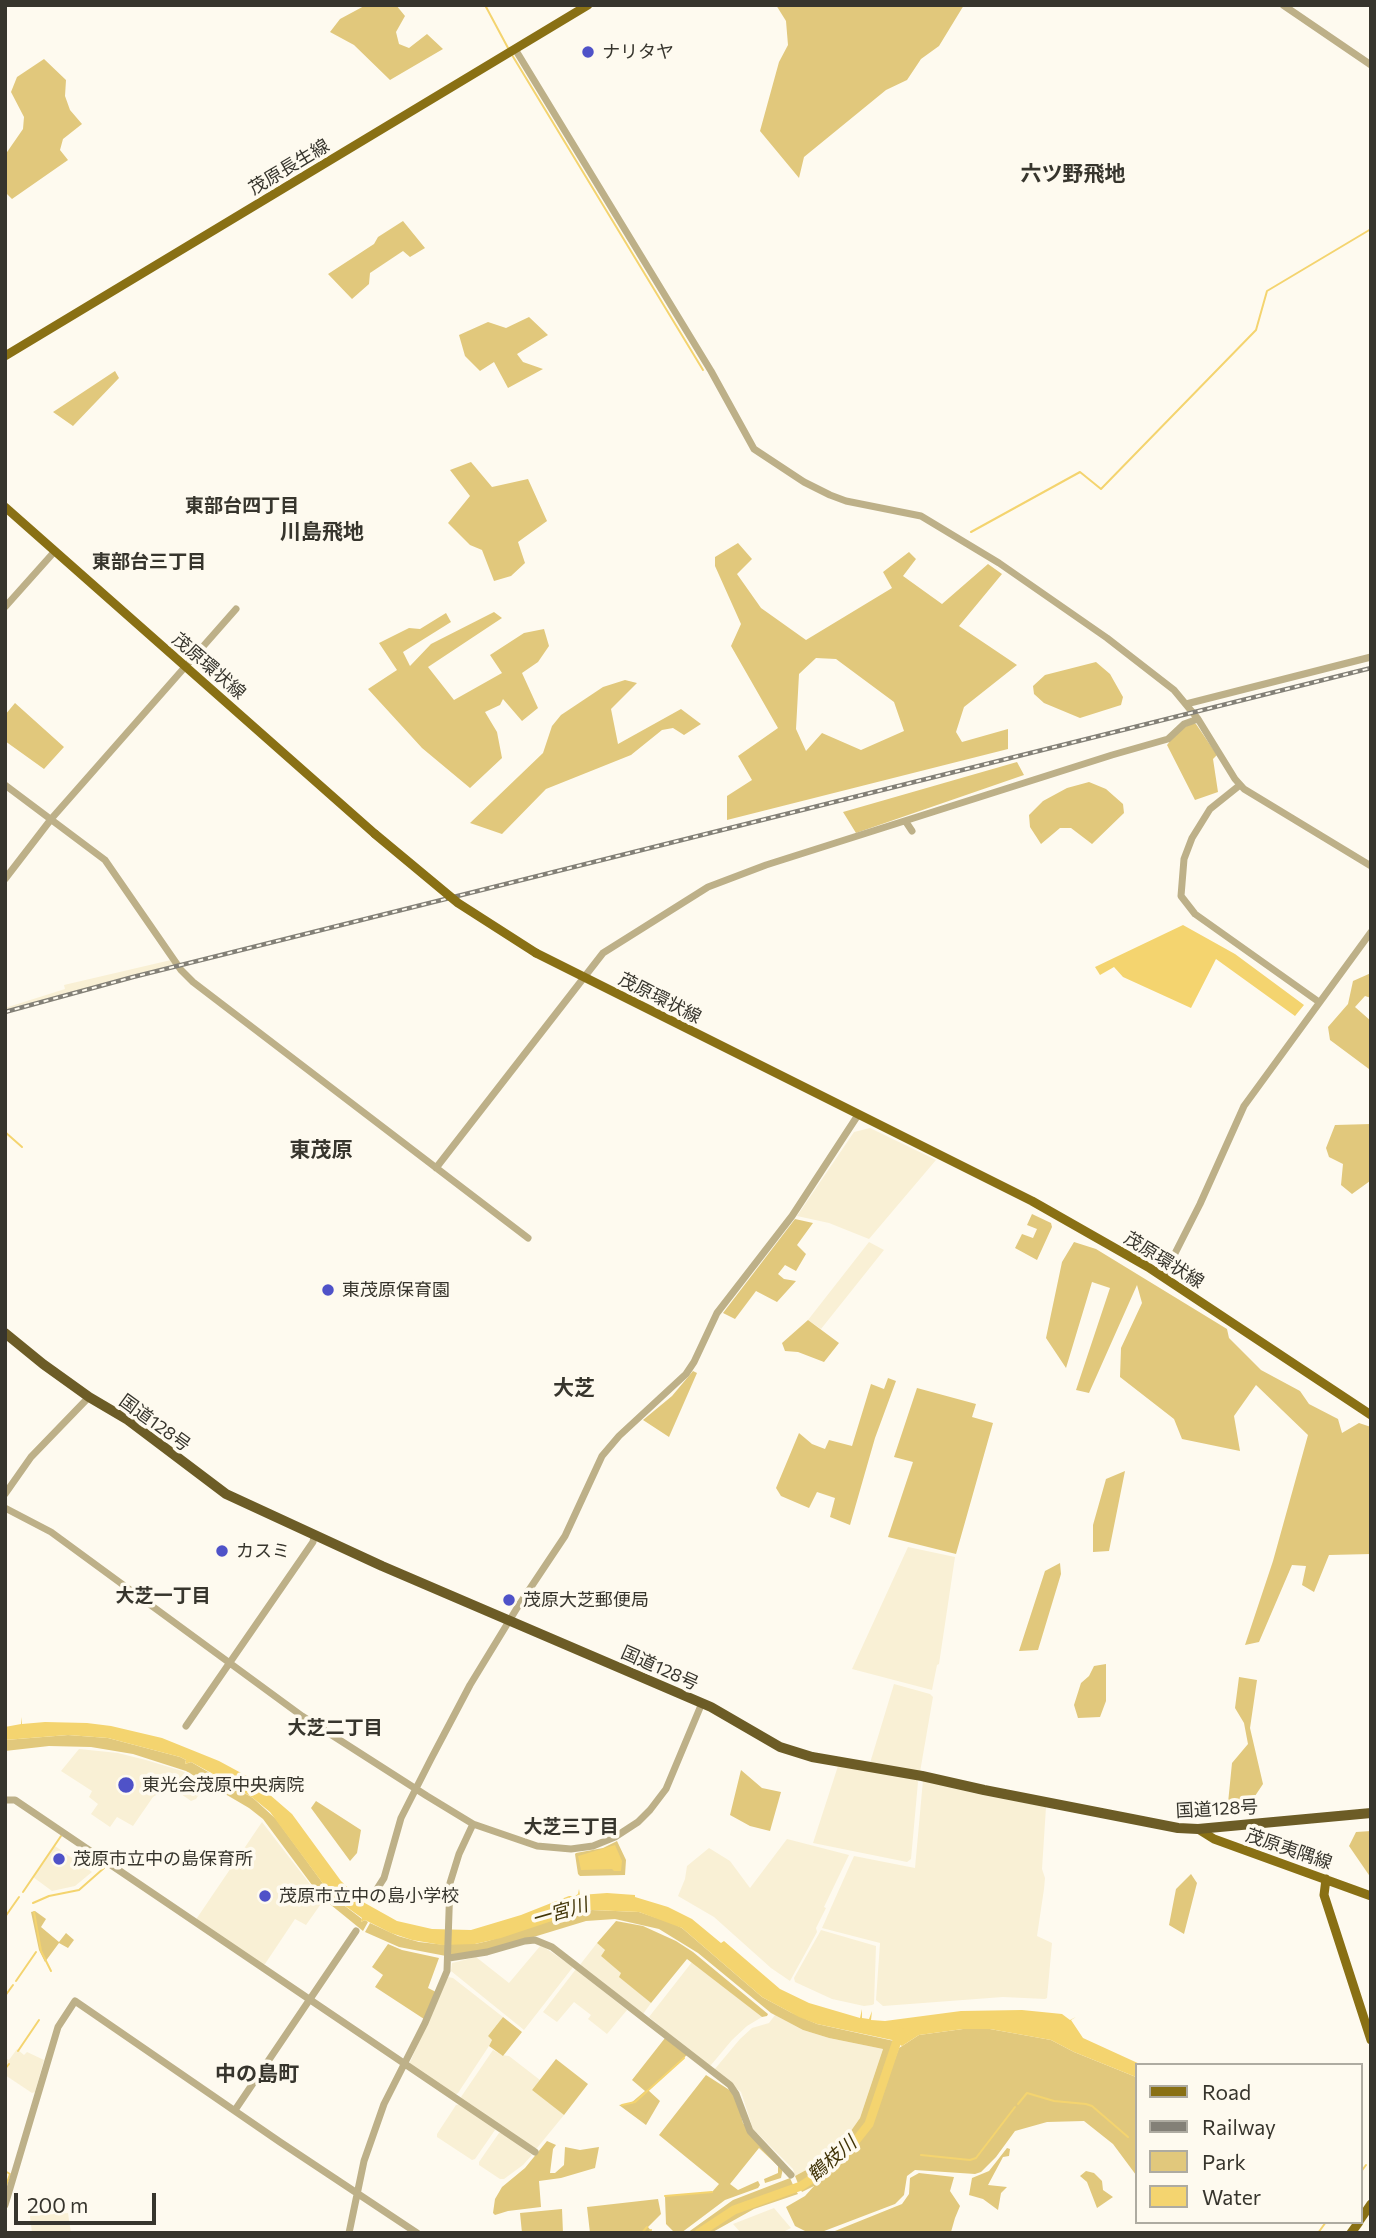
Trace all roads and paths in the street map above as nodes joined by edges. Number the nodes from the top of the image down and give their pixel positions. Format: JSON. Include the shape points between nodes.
{"nodes":[{"id":1,"x":588,"y":5,"type":"edge"},
{"id":2,"x":1283,"y":5,"type":"edge"},
{"id":3,"x":515,"y":49,"type":"junction"},
{"id":4,"x":1371,"y":65,"type":"edge"},
{"id":5,"x":5,"y":356,"type":"edge"},
{"id":6,"x":5,"y":508,"type":"edge"},
{"id":7,"x":55,"y":551,"type":"junction"},
{"id":8,"x":5,"y":607,"type":"edge"},
{"id":9,"x":236,"y":609,"type":"dead end"},
{"id":10,"x":1371,"y":657,"type":"edge"},
{"id":11,"x":185,"y":667,"type":"junction"},
{"id":12,"x":1186,"y":704,"type":"junction"},
{"id":13,"x":1198,"y":719,"type":"junction"},
{"id":14,"x":5,"y":785,"type":"edge"},
{"id":15,"x":1240,"y":785,"type":"junction"},
{"id":16,"x":52,"y":818,"type":"junction"},
{"id":17,"x":906,"y":822,"type":"junction"},
{"id":18,"x":912,"y":831,"type":"dead end"},
{"id":19,"x":1371,"y":866,"type":"edge"},
{"id":20,"x":5,"y":879,"type":"edge"},
{"id":21,"x":1371,"y":932,"type":"edge"},
{"id":22,"x":583,"y":976,"type":"junction"},
{"id":23,"x":1319,"y":1002,"type":"junction"},
{"id":24,"x":858,"y":1115,"type":"junction"},
{"id":25,"x":436,"y":1168,"type":"junction"},
{"id":26,"x":528,"y":1238,"type":"dead end"},
{"id":27,"x":1163,"y":1277,"type":"junction"},
{"id":28,"x":5,"y":1333,"type":"edge"},
{"id":29,"x":89,"y":1397,"type":"junction"},
{"id":30,"x":1371,"y":1415,"type":"edge"},
{"id":31,"x":5,"y":1494,"type":"edge"},
{"id":32,"x":5,"y":1507,"type":"edge"},
{"id":33,"x":314,"y":1536,"type":"junction"},
{"id":34,"x":510,"y":1620,"type":"junction"},
{"id":35,"x":229,"y":1662,"type":"junction"},
{"id":36,"x":702,"y":1703,"type":"junction"},
{"id":37,"x":186,"y":1726,"type":"dead end"},
{"id":38,"x":416,"y":1789,"type":"junction"},
{"id":39,"x":5,"y":1800,"type":"edge"},
{"id":40,"x":1371,"y":1813,"type":"edge"},
{"id":41,"x":473,"y":1824,"type":"junction"},
{"id":42,"x":1198,"y":1829,"type":"junction"},
{"id":43,"x":1326,"y":1879,"type":"junction"},
{"id":44,"x":377,"y":1889,"type":"dead end"},
{"id":45,"x":1371,"y":1896,"type":"edge"},
{"id":46,"x":356,"y":1931,"type":"dead end"},
{"id":47,"x":448,"y":1955,"type":"junction"},
{"id":48,"x":309,"y":2000,"type":"junction"},
{"id":49,"x":1371,"y":2040,"type":"edge"},
{"id":50,"x":404,"y":2064,"type":"junction"},
{"id":51,"x":234,"y":2110,"type":"junction"},
{"id":52,"x":535,"y":2152,"type":"dead end"},
{"id":53,"x":791,"y":2175,"type":"dead end"},
{"id":54,"x":356,"y":2192,"type":"junction"},
{"id":55,"x":5,"y":2205,"type":"edge"},
{"id":56,"x":349,"y":2233,"type":"edge"},
{"id":57,"x":417,"y":2233,"type":"edge"}],
"edges":[{"from":1,"to":3,"type":"main road","name":"茂原長生線"},
{"from":2,"to":4,"type":"street"},
{"from":3,"to":5,"type":"main road","name":"茂原長生線"},
{"from":3,"to":12,"type":"street","via":[[754,449],[830,495],[921,516],[1107,638]]},
{"from":6,"to":7,"type":"main road","name":"茂原環状線"},
{"from":7,"to":8,"type":"street"},
{"from":7,"to":11,"type":"main road","name":"茂原環状線"},
{"from":9,"to":11,"type":"street"},
{"from":10,"to":12,"type":"street"},
{"from":11,"to":16,"type":"street"},
{"from":11,"to":22,"type":"main road","name":"茂原環状線","bridge":true,"via":[[445,893],[536,953]]},
{"from":12,"to":13,"type":"street"},
{"from":13,"to":15,"type":"street"},
{"from":13,"to":17,"type":"street","via":[[1184,724],[1168,739]]},
{"from":14,"to":16,"type":"street"},
{"from":15,"to":19,"type":"street"},
{"from":15,"to":23,"type":"street","via":[[1209,809],[1192,838],[1184,859],[1181,896],[1195,914]]},
{"from":16,"to":20,"type":"street"},
{"from":16,"to":25,"type":"street","via":[[111,867],[192,982]]},
{"from":17,"to":18,"type":"street"},
{"from":17,"to":22,"type":"street","via":[[708,887],[607,948]]},
{"from":21,"to":23,"type":"street"},
{"from":22,"to":24,"type":"main road","name":"茂原環状線"},
{"from":22,"to":25,"type":"street"},
{"from":23,"to":27,"type":"street","via":[[1240,1113]]},
{"from":24,"to":27,"type":"main road","name":"茂原環状線","via":[[1032,1201]]},
{"from":24,"to":34,"type":"street","via":[[792,1216],[717,1313],[686,1374],[602,1456],[565,1536]]},
{"from":25,"to":26,"type":"street"},
{"from":27,"to":30,"type":"main road","name":"茂原環状線"},
{"from":28,"to":29,"type":"highway","name":"国道128号"},
{"from":29,"to":31,"type":"street","via":[[31,1457]]},
{"from":29,"to":33,"type":"highway","name":"国道128号","via":[[128,1420],[220,1490]]},
{"from":32,"to":35,"type":"street","via":[[51,1532]]},
{"from":33,"to":34,"type":"highway","name":"国道128号"},
{"from":33,"to":35,"type":"street"},
{"from":34,"to":36,"type":"highway","name":"国道128号"},
{"from":34,"to":38,"type":"street"},
{"from":35,"to":37,"type":"street"},
{"from":35,"to":38,"type":"street","via":[[302,1716]]},
{"from":36,"to":41,"type":"street","via":[[666,1789],[638,1822],[615,1837],[593,1846],[554,1848]]},
{"from":36,"to":42,"type":"highway","name":"国道128号","via":[[771,1743],[812,1757],[1148,1824]]},
{"from":38,"to":41,"type":"street"},
{"from":38,"to":44,"type":"street"},
{"from":39,"to":48,"type":"street","via":[[15,1800]]},
{"from":40,"to":42,"type":"highway","name":"国道128号"},
{"from":41,"to":47,"type":"street","via":[[450,1883]]},
{"from":42,"to":43,"type":"main road","name":"茂原夷隅線"},
{"from":43,"to":45,"type":"main road","name":"茂原夷隅線"},
{"from":43,"to":49,"type":"main road","via":[[1324,1895]]},
{"from":46,"to":48,"type":"street"},
{"from":47,"to":50,"type":"street","via":[[442,1982]]},
{"from":47,"to":53,"type":"street","via":[[487,1952],[535,1940],[552,1947],[730,2085],[750,2131]]},
{"from":48,"to":50,"type":"street"},
{"from":48,"to":51,"type":"street"},
{"from":50,"to":52,"type":"street"},
{"from":50,"to":54,"type":"street","via":[[384,2104]]},
{"from":51,"to":54,"type":"street"},
{"from":51,"to":55,"type":"street","via":[[75,2001],[58,2026]]},
{"from":54,"to":56,"type":"street"},
{"from":54,"to":57,"type":"street"}]}
